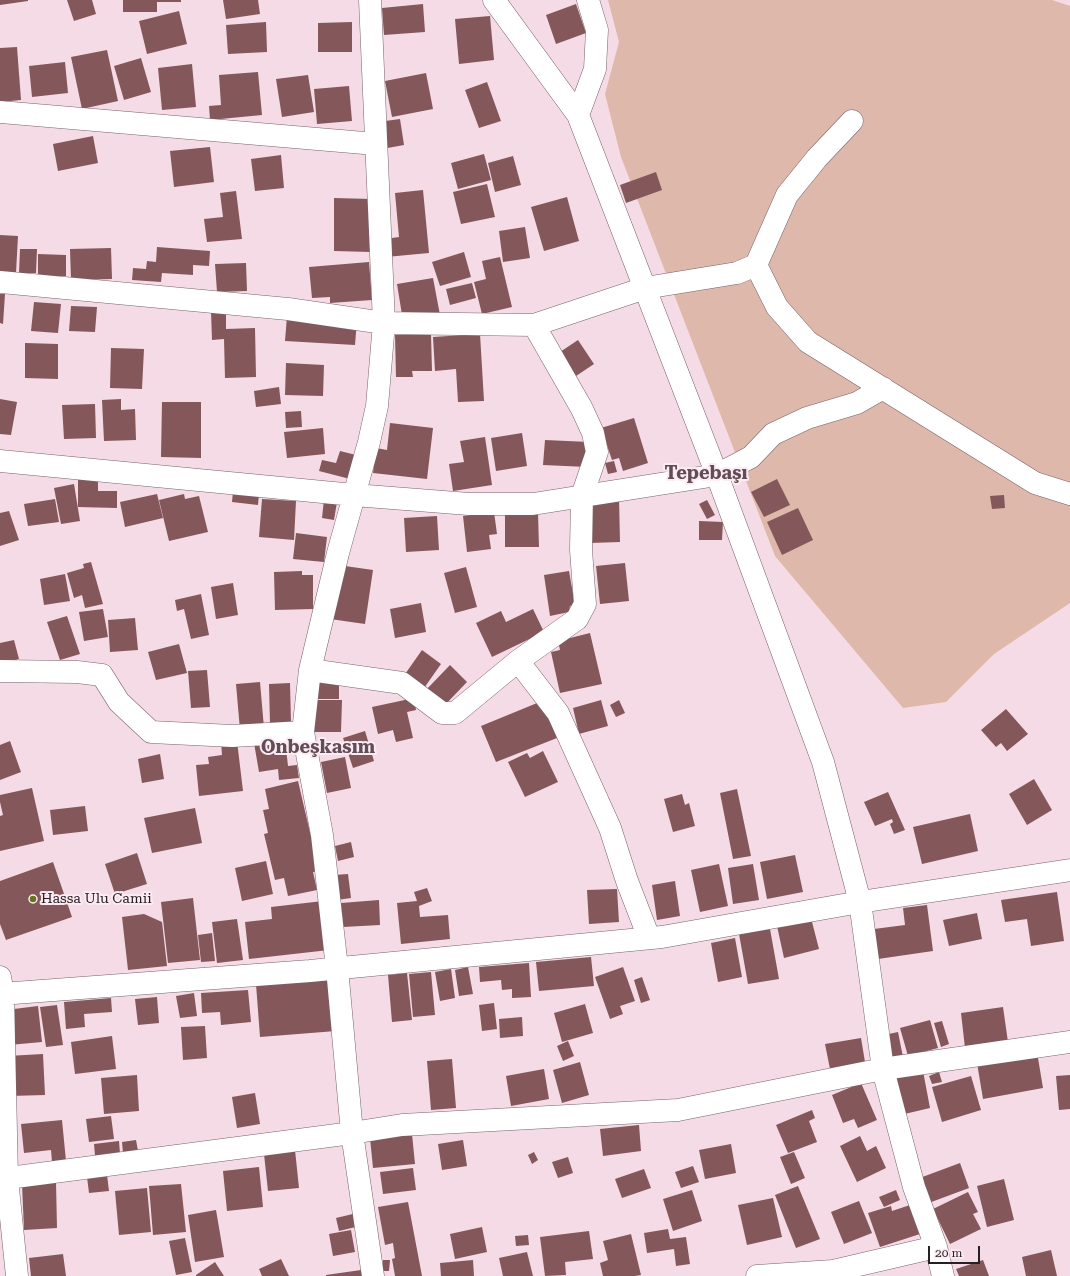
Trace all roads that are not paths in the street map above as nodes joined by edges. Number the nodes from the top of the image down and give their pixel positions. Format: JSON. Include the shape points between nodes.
{"nodes":[{"id":1,"x":370,"y":0,"type":"edge"},
{"id":2,"x":494,"y":0,"type":"edge"},
{"id":3,"x":588,"y":0,"type":"edge"},
{"id":4,"x":0,"y":112,"type":"edge"},
{"id":5,"x":578,"y":115,"type":"junction"},
{"id":6,"x":852,"y":121,"type":"dead end"},
{"id":7,"x":376,"y":144,"type":"junction"},
{"id":8,"x":756,"y":265,"type":"junction"},
{"id":9,"x":0,"y":282,"type":"edge"},
{"id":10,"x":645,"y":288,"type":"junction"},
{"id":11,"x":384,"y":323,"type":"junction"},
{"id":12,"x":534,"y":325,"type":"junction"},
{"id":13,"x":883,"y":388,"type":"junction"},
{"id":14,"x":0,"y":461,"type":"edge"},
{"id":15,"x":717,"y":475,"type":"junction"},
{"id":16,"x":1070,"y":494,"type":"edge"},
{"id":17,"x":354,"y":495,"type":"junction"},
{"id":18,"x":582,"y":496,"type":"junction"},
{"id":19,"x":518,"y":660,"type":"junction"},
{"id":20,"x":310,"y":670,"type":"junction"},
{"id":21,"x":0,"y":671,"type":"edge"},
{"id":22,"x":303,"y":732,"type":"junction"},
{"id":23,"x":1070,"y":870,"type":"edge"},
{"id":24,"x":860,"y":902,"type":"junction"},
{"id":25,"x":649,"y":938,"type":"junction"},
{"id":26,"x":337,"y":968,"type":"junction"},
{"id":27,"x":1,"y":988,"type":"edge"},
{"id":28,"x":1070,"y":1042,"type":"edge"},
{"id":29,"x":883,"y":1069,"type":"junction"},
{"id":30,"x":352,"y":1133,"type":"junction"},
{"id":31,"x":4,"y":1179,"type":"edge"},
{"id":32,"x":936,"y":1247,"type":"junction"},
{"id":33,"x":17,"y":1276,"type":"edge"},
{"id":34,"x":373,"y":1276,"type":"edge"},
{"id":35,"x":757,"y":1276,"type":"edge"},
{"id":36,"x":943,"y":1276,"type":"edge"}],
"edges":[{"from":1,"to":7,"type":"street"},
{"from":2,"to":5,"type":"street"},
{"from":3,"to":5,"type":"street","via":[[598,30],[595,69]]},
{"from":4,"to":7,"type":"street"},
{"from":5,"to":10,"type":"street"},
{"from":6,"to":8,"type":"street","via":[[817,158],[788,195]]},
{"from":7,"to":11,"type":"street"},
{"from":8,"to":10,"type":"street","via":[[737,274]]},
{"from":8,"to":13,"type":"street","via":[[777,307],[808,342]]},
{"from":9,"to":11,"type":"street","via":[[288,309]]},
{"from":10,"to":12,"type":"street"},
{"from":10,"to":15,"type":"street"},
{"from":11,"to":12,"type":"street"},
{"from":11,"to":17,"type":"street","via":[[377,406]]},
{"from":12,"to":18,"type":"street","via":[[594,433],[597,452]]},
{"from":13,"to":15,"type":"street","via":[[857,403],[807,418],[772,434],[751,457]]},
{"from":13,"to":16,"type":"street","via":[[1035,483]]},
{"from":14,"to":17,"type":"street"},
{"from":15,"to":18,"type":"street"},
{"from":15,"to":24,"type":"street","via":[[823,762]]},
{"from":17,"to":18,"type":"street","via":[[469,504],[533,504]]},
{"from":17,"to":20,"type":"street"},
{"from":18,"to":19,"type":"street","via":[[585,604],[577,619]]},
{"from":19,"to":20,"type":"street","via":[[456,713],[442,713],[402,683]]},
{"from":19,"to":25,"type":"street","via":[[558,713],[610,828]]},
{"from":20,"to":22,"type":"street"},
{"from":21,"to":22,"type":"street","via":[[77,672],[102,675],[119,702],[151,732],[232,736]]},
{"from":22,"to":26,"type":"street","via":[[322,835]]},
{"from":23,"to":24,"type":"street"},
{"from":24,"to":25,"type":"street"},
{"from":24,"to":29,"type":"street"},
{"from":25,"to":26,"type":"street"},
{"from":26,"to":27,"type":"street"},
{"from":26,"to":30,"type":"street"},
{"from":27,"to":31,"type":"street"},
{"from":28,"to":29,"type":"street"},
{"from":29,"to":30,"type":"street","via":[[678,1110],[402,1125]]},
{"from":29,"to":32,"type":"street","via":[[914,1187]]},
{"from":30,"to":31,"type":"street"},
{"from":30,"to":34,"type":"street"},
{"from":31,"to":33,"type":"street"},
{"from":32,"to":35,"type":"street","via":[[833,1271]]},
{"from":32,"to":36,"type":"street"}]}
